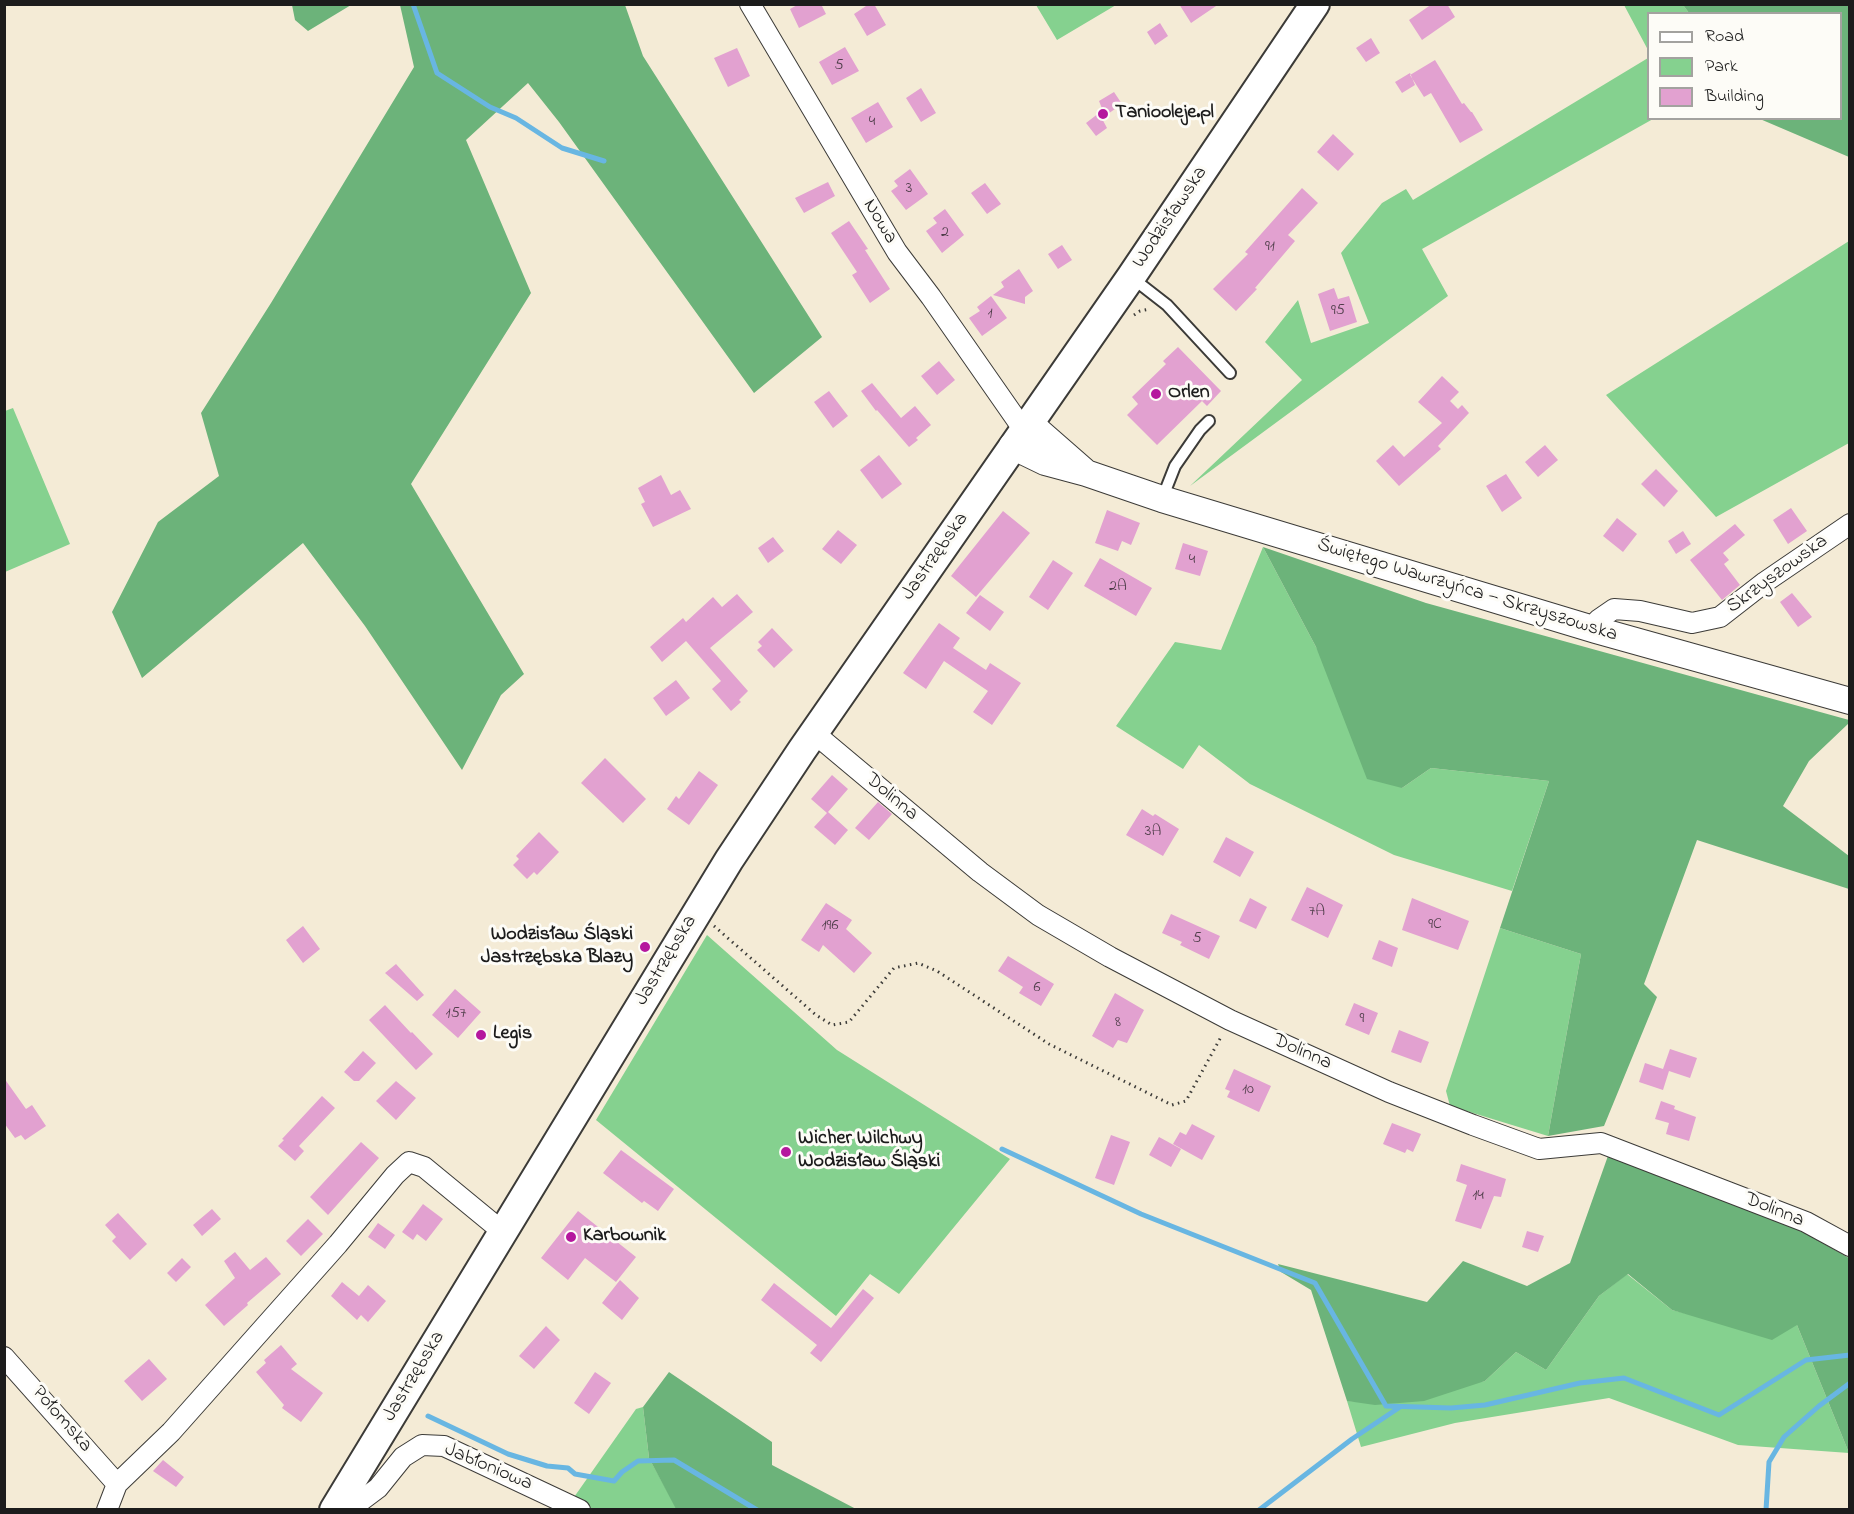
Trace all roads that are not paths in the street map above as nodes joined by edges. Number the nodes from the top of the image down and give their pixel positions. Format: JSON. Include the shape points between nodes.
{"nodes":[{"id":1,"x":750,"y":4,"type":"edge"},
{"id":2,"x":1315,"y":4,"type":"edge"},
{"id":3,"x":1131,"y":277,"type":"junction"},
{"id":4,"x":1230,"y":373,"type":"dead end"},
{"id":5,"x":1209,"y":421,"type":"dead end"},
{"id":6,"x":1021,"y":432,"type":"junction"},
{"id":7,"x":1162,"y":499,"type":"junction"},
{"id":8,"x":1850,"y":524,"type":"edge"},
{"id":9,"x":1596,"y":630,"type":"junction"},
{"id":10,"x":1850,"y":701,"type":"edge"},
{"id":11,"x":814,"y":733,"type":"junction"},
{"id":12,"x":503,"y":1232,"type":"junction"},
{"id":13,"x":1850,"y":1246,"type":"edge"},
{"id":14,"x":4,"y":1357,"type":"edge"},
{"id":15,"x":117,"y":1484,"type":"junction"},
{"id":16,"x":339,"y":1502,"type":"edge"},
{"id":17,"x":107,"y":1509,"type":"edge"},
{"id":18,"x":580,"y":1509,"type":"edge"}],
"edges":[{"from":1,"to":6,"type":"street","name":"Nowa","via":[[897,252]]},
{"from":2,"to":3,"type":"main road","name":"Wodzisławska"},
{"from":3,"to":4,"type":"lane","via":[[1167,305]]},
{"from":3,"to":6,"type":"main road","name":"Wodzisławska"},
{"from":5,"to":7,"type":"lane","via":[[1176,466]]},
{"from":6,"to":7,"type":"street","name":"Świętego Wawrzyńca — Skrzyszowska","via":[[1086,473]]},
{"from":6,"to":11,"type":"main road","name":"Jastrzębska"},
{"from":7,"to":9,"type":"street","name":"Świętego Wawrzyńca — Skrzyszowska"},
{"from":8,"to":9,"type":"street","name":"Skrzyszowska","via":[[1720,617],[1692,622],[1614,609],[1598,620]]},
{"from":9,"to":10,"type":"street","name":"Świętego Wawrzyńca — Skrzyszowska"},
{"from":11,"to":12,"type":"main road","name":"Jastrzębska","via":[[697,912]]},
{"from":11,"to":13,"type":"street","name":"Dolinna","via":[[980,872],[1038,915],[1230,1020],[1389,1092],[1473,1125],[1539,1149],[1601,1143],[1806,1222]]},
{"from":12,"to":15,"type":"street","via":[[424,1167],[409,1162],[171,1432]]},
{"from":12,"to":16,"type":"main road","name":"Jastrzębska"},
{"from":14,"to":15,"type":"street","name":"Połomska"},
{"from":15,"to":17,"type":"street"},
{"from":16,"to":18,"type":"street","name":"Jabłoniowa","via":[[363,1500],[378,1488],[403,1456],[422,1444],[444,1446]]}]}
